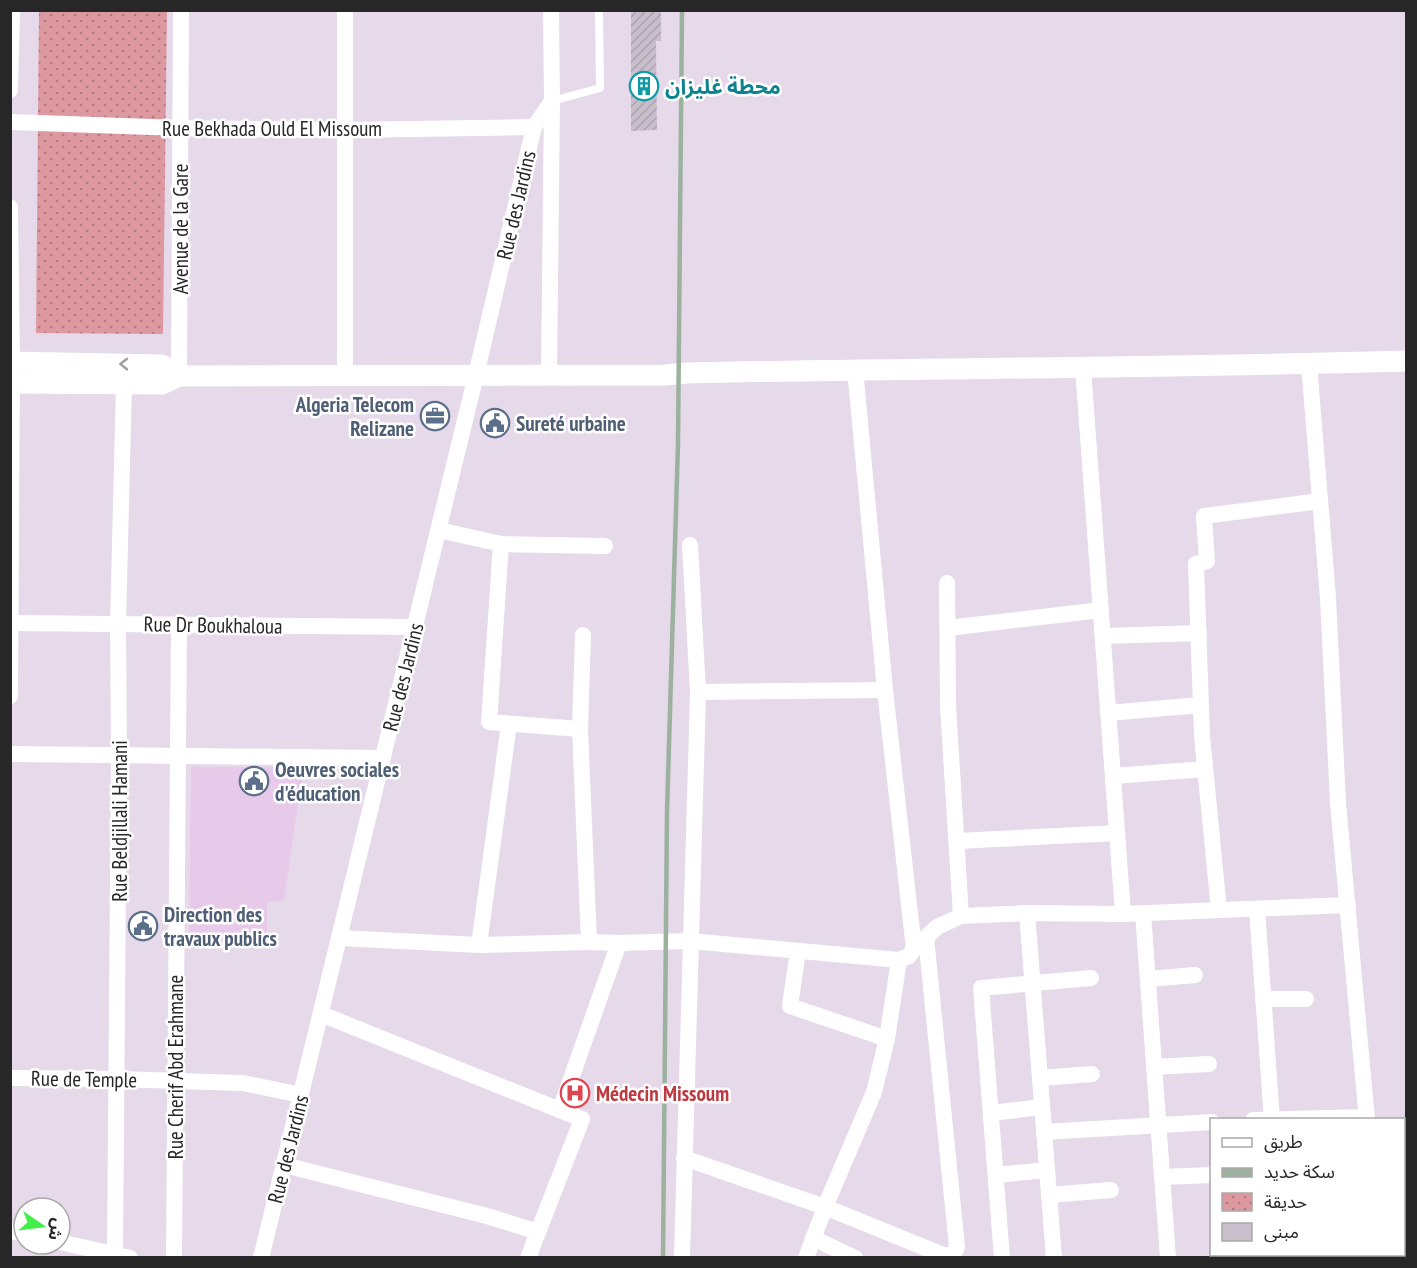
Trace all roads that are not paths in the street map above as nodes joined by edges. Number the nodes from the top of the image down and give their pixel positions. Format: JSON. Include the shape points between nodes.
{"nodes":[{"id":1,"x":12,"y":10,"type":"edge"},
{"id":2,"x":181,"y":10,"type":"edge"},
{"id":3,"x":345,"y":10,"type":"edge"},
{"id":4,"x":551,"y":10,"type":"edge"},
{"id":5,"x":599,"y":10,"type":"edge"},
{"id":6,"x":10,"y":90,"type":"edge"},
{"id":7,"x":552,"y":101,"type":"junction"},
{"id":8,"x":10,"y":122,"type":"edge"},
{"id":9,"x":534,"y":126,"type":"junction"},
{"id":10,"x":180,"y":128,"type":"junction"},
{"id":11,"x":344,"y":129,"type":"junction"},
{"id":12,"x":10,"y":207,"type":"edge"},
{"id":13,"x":1407,"y":361,"type":"edge"},
{"id":14,"x":1309,"y":364,"type":"junction"},
{"id":15,"x":1083,"y":368,"type":"junction"},
{"id":16,"x":855,"y":369,"type":"junction"},
{"id":17,"x":11,"y":372,"type":"edge"},
{"id":18,"x":345,"y":375,"type":"junction"},
{"id":19,"x":476,"y":375,"type":"junction"},
{"id":20,"x":549,"y":375,"type":"junction"},
{"id":21,"x":179,"y":376,"type":"junction"},
{"id":22,"x":124,"y":384,"type":"junction"},
{"id":23,"x":1320,"y":501,"type":"junction"},
{"id":24,"x":439,"y":530,"type":"junction"},
{"id":25,"x":501,"y":544,"type":"junction"},
{"id":26,"x":690,"y":545,"type":"dead end"},
{"id":27,"x":605,"y":546,"type":"dead end"},
{"id":28,"x":947,"y":583,"type":"dead end"},
{"id":29,"x":1101,"y":610,"type":"junction"},
{"id":30,"x":11,"y":623,"type":"edge"},
{"id":31,"x":118,"y":624,"type":"junction"},
{"id":32,"x":179,"y":624,"type":"junction"},
{"id":33,"x":415,"y":627,"type":"junction"},
{"id":34,"x":948,"y":628,"type":"junction"},
{"id":35,"x":1199,"y":633,"type":"junction"},
{"id":36,"x":583,"y":635,"type":"dead end"},
{"id":37,"x":1103,"y":636,"type":"junction"},
{"id":38,"x":885,"y":690,"type":"junction"},
{"id":39,"x":698,"y":692,"type":"junction"},
{"id":40,"x":10,"y":696,"type":"edge"},
{"id":41,"x":1201,"y":705,"type":"junction"},
{"id":42,"x":1108,"y":713,"type":"junction"},
{"id":43,"x":509,"y":724,"type":"junction"},
{"id":44,"x":580,"y":729,"type":"junction"},
{"id":45,"x":10,"y":754,"type":"edge"},
{"id":46,"x":119,"y":755,"type":"junction"},
{"id":47,"x":177,"y":755,"type":"junction"},
{"id":48,"x":383,"y":758,"type":"junction"},
{"id":49,"x":1205,"y":769,"type":"junction"},
{"id":50,"x":1113,"y":776,"type":"junction"},
{"id":51,"x":1117,"y":833,"type":"junction"},
{"id":52,"x":957,"y":841,"type":"junction"},
{"id":53,"x":1348,"y":905,"type":"junction"},
{"id":54,"x":1257,"y":909,"type":"junction"},
{"id":55,"x":1219,"y":910,"type":"junction"},
{"id":56,"x":1027,"y":914,"type":"junction"},
{"id":57,"x":1123,"y":914,"type":"junction"},
{"id":58,"x":1143,"y":914,"type":"junction"},
{"id":59,"x":961,"y":916,"type":"junction"},
{"id":60,"x":340,"y":938,"type":"junction"},
{"id":61,"x":690,"y":941,"type":"junction"},
{"id":62,"x":589,"y":942,"type":"junction"},
{"id":63,"x":619,"y":943,"type":"junction"},
{"id":64,"x":920,"y":943,"type":"junction"},
{"id":65,"x":479,"y":945,"type":"junction"},
{"id":66,"x":798,"y":951,"type":"junction"},
{"id":67,"x":899,"y":960,"type":"junction"},
{"id":68,"x":1195,"y":975,"type":"dead end"},
{"id":69,"x":1091,"y":978,"type":"dead end"},
{"id":70,"x":1148,"y":979,"type":"junction"},
{"id":71,"x":1032,"y":983,"type":"junction"},
{"id":72,"x":1263,"y":999,"type":"junction"},
{"id":73,"x":1306,"y":999,"type":"dead end"},
{"id":74,"x":321,"y":1014,"type":"junction"},
{"id":75,"x":887,"y":1040,"type":"junction"},
{"id":76,"x":1209,"y":1064,"type":"dead end"},
{"id":77,"x":1154,"y":1067,"type":"junction"},
{"id":78,"x":1092,"y":1074,"type":"dead end"},
{"id":79,"x":10,"y":1078,"type":"edge"},
{"id":80,"x":1040,"y":1078,"type":"junction"},
{"id":81,"x":117,"y":1079,"type":"junction"},
{"id":82,"x":175,"y":1080,"type":"junction"},
{"id":83,"x":301,"y":1095,"type":"junction"},
{"id":84,"x":1042,"y":1107,"type":"junction"},
{"id":85,"x":560,"y":1110,"type":"junction"},
{"id":86,"x":991,"y":1113,"type":"junction"},
{"id":87,"x":1272,"y":1118,"type":"edge"},
{"id":88,"x":1366,"y":1118,"type":"edge"},
{"id":89,"x":1210,"y":1122,"type":"edge"},
{"id":90,"x":1158,"y":1125,"type":"junction"},
{"id":91,"x":1044,"y":1132,"type":"junction"},
{"id":92,"x":684,"y":1158,"type":"junction"},
{"id":93,"x":284,"y":1165,"type":"junction"},
{"id":94,"x":1047,"y":1170,"type":"junction"},
{"id":95,"x":996,"y":1175,"type":"junction"},
{"id":96,"x":1210,"y":1175,"type":"edge"},
{"id":97,"x":1162,"y":1177,"type":"junction"},
{"id":98,"x":1111,"y":1190,"type":"dead end"},
{"id":99,"x":1049,"y":1195,"type":"junction"},
{"id":100,"x":825,"y":1207,"type":"junction"},
{"id":101,"x":538,"y":1232,"type":"junction"},
{"id":102,"x":813,"y":1238,"type":"junction"},
{"id":103,"x":72,"y":1245,"type":"edge"},
{"id":104,"x":119,"y":1256,"type":"edge"},
{"id":105,"x":174,"y":1257,"type":"edge"},
{"id":106,"x":261,"y":1257,"type":"edge"},
{"id":107,"x":528,"y":1257,"type":"edge"},
{"id":108,"x":682,"y":1257,"type":"edge"},
{"id":109,"x":806,"y":1257,"type":"edge"},
{"id":110,"x":855,"y":1257,"type":"edge"},
{"id":111,"x":1002,"y":1257,"type":"edge"},
{"id":112,"x":1054,"y":1257,"type":"edge"},
{"id":113,"x":1168,"y":1257,"type":"edge"}],
"edges":[{"from":1,"to":6,"type":"street"},
{"from":2,"to":10,"type":"street","name":"Avenue de la Gare"},
{"from":3,"to":11,"type":"street"},
{"from":4,"to":7,"type":"street"},
{"from":5,"to":7,"type":"lane","via":[[600,88]]},
{"from":7,"to":9,"type":"street","name":"Rue des Jardins"},
{"from":7,"to":20,"type":"street"},
{"from":8,"to":10,"type":"street","name":"Rue Bekhada Ould El Missoum"},
{"from":9,"to":11,"type":"street","name":"Rue Bekhada Ould El Missoum"},
{"from":9,"to":19,"type":"street","name":"Rue des Jardins"},
{"from":10,"to":11,"type":"street","name":"Rue Bekhada Ould El Missoum"},
{"from":10,"to":21,"type":"street","name":"Avenue de la Gare"},
{"from":11,"to":18,"type":"street"},
{"from":12,"to":17,"type":"street"},
{"from":13,"to":14,"type":"street"},
{"from":14,"to":15,"type":"street"},
{"from":14,"to":23,"type":"street"},
{"from":15,"to":16,"type":"street"},
{"from":15,"to":29,"type":"street"},
{"from":16,"to":20,"type":"street"},
{"from":16,"to":38,"type":"street"},
{"from":21,"to":17,"type":"street","one_way":true,"via":[[162,365]]},
{"from":17,"to":22,"type":"street"},
{"from":17,"to":30,"type":"street"},
{"from":18,"to":19,"type":"street"},
{"from":18,"to":21,"type":"street"},
{"from":19,"to":20,"type":"street"},
{"from":19,"to":24,"type":"street","name":"Rue des Jardins"},
{"from":21,"to":22,"type":"street","via":[[162,384]]},
{"from":22,"to":31,"type":"street","name":"Rue Beldjillali Hamani"},
{"from":23,"to":35,"type":"street","via":[[1204,516],[1208,561],[1196,564]]},
{"from":23,"to":53,"type":"street"},
{"from":24,"to":25,"type":"street"},
{"from":24,"to":33,"type":"street","name":"Rue des Jardins"},
{"from":25,"to":27,"type":"street"},
{"from":25,"to":43,"type":"street","via":[[489,722]]},
{"from":26,"to":39,"type":"street"},
{"from":28,"to":34,"type":"street"},
{"from":29,"to":34,"type":"street"},
{"from":29,"to":37,"type":"street"},
{"from":30,"to":31,"type":"street","name":"Rue Dr Boukhaloua"},
{"from":30,"to":40,"type":"street"},
{"from":31,"to":32,"type":"street","name":"Rue Dr Boukhaloua"},
{"from":31,"to":46,"type":"street","name":"Rue Beldjillali Hamani"},
{"from":32,"to":33,"type":"street","name":"Rue Dr Boukhaloua"},
{"from":32,"to":47,"type":"street","name":"Rue Cherif Abd Erahmane"},
{"from":33,"to":48,"type":"street","name":"Rue des Jardins"},
{"from":34,"to":52,"type":"street","via":[[948,706]]},
{"from":35,"to":37,"type":"street"},
{"from":35,"to":41,"type":"street"},
{"from":36,"to":44,"type":"street"},
{"from":37,"to":42,"type":"street"},
{"from":38,"to":39,"type":"street"},
{"from":38,"to":64,"type":"street"},
{"from":39,"to":61,"type":"street"},
{"from":41,"to":42,"type":"street"},
{"from":41,"to":49,"type":"street"},
{"from":42,"to":50,"type":"street"},
{"from":43,"to":44,"type":"street"},
{"from":43,"to":65,"type":"street"},
{"from":44,"to":62,"type":"street"},
{"from":45,"to":46,"type":"street"},
{"from":46,"to":47,"type":"street"},
{"from":46,"to":81,"type":"street","name":"Rue Beldjillali Hamani"},
{"from":47,"to":48,"type":"street"},
{"from":47,"to":82,"type":"street","name":"Rue Cherif Abd Erahmane"},
{"from":48,"to":60,"type":"street","name":"Rue des Jardins"},
{"from":49,"to":50,"type":"street"},
{"from":49,"to":55,"type":"street"},
{"from":50,"to":51,"type":"street"},
{"from":51,"to":52,"type":"street"},
{"from":51,"to":57,"type":"street"},
{"from":52,"to":59,"type":"street"},
{"from":53,"to":54,"type":"street"},
{"from":53,"to":88,"type":"street"},
{"from":54,"to":55,"type":"street"},
{"from":54,"to":72,"type":"street"},
{"from":55,"to":58,"type":"street"},
{"from":56,"to":57,"type":"street"},
{"from":56,"to":59,"type":"street"},
{"from":56,"to":71,"type":"street"},
{"from":57,"to":58,"type":"street"},
{"from":58,"to":70,"type":"street"},
{"from":59,"to":64,"type":"street","via":[[937,927]]},
{"from":60,"to":65,"type":"street"},
{"from":60,"to":74,"type":"street","name":"Rue des Jardins"},
{"from":61,"to":63,"type":"street"},
{"from":61,"to":66,"type":"street"},
{"from":61,"to":92,"type":"street"},
{"from":62,"to":63,"type":"street"},
{"from":62,"to":65,"type":"street"},
{"from":63,"to":85,"type":"street"},
{"from":64,"to":67,"type":"street","via":[[909,956]]},
{"from":64,"to":100,"type":"street","via":[[955,1254],[944,1255]]},
{"from":66,"to":67,"type":"street"},
{"from":66,"to":75,"type":"street","via":[[790,1006]]},
{"from":67,"to":75,"type":"street"},
{"from":68,"to":70,"type":"street"},
{"from":69,"to":71,"type":"street"},
{"from":70,"to":77,"type":"street"},
{"from":71,"to":80,"type":"street"},
{"from":71,"to":86,"type":"street","via":[[981,988]]},
{"from":72,"to":73,"type":"street"},
{"from":72,"to":87,"type":"street"},
{"from":74,"to":83,"type":"street","name":"Rue des Jardins"},
{"from":74,"to":85,"type":"street"},
{"from":75,"to":100,"type":"street","via":[[874,1092]]},
{"from":76,"to":77,"type":"street"},
{"from":77,"to":90,"type":"street"},
{"from":78,"to":80,"type":"street"},
{"from":79,"to":81,"type":"street","name":"Rue de Temple"},
{"from":80,"to":84,"type":"street"},
{"from":81,"to":82,"type":"street","name":"Rue de Temple"},
{"from":81,"to":104,"type":"street","name":"Rue Beldjillali Hamani"},
{"from":82,"to":83,"type":"street","name":"Rue de Temple","via":[[243,1083]]},
{"from":82,"to":105,"type":"street","name":"Rue Cherif Abd Erahmane"},
{"from":83,"to":93,"type":"street","name":"Rue des Jardins"},
{"from":84,"to":86,"type":"street"},
{"from":84,"to":91,"type":"street"},
{"from":85,"to":101,"type":"street","via":[[582,1119]]},
{"from":86,"to":95,"type":"street"},
{"from":89,"to":90,"type":"street"},
{"from":90,"to":91,"type":"street"},
{"from":90,"to":97,"type":"street"},
{"from":91,"to":94,"type":"street"},
{"from":92,"to":100,"type":"street"},
{"from":92,"to":108,"type":"street"},
{"from":93,"to":101,"type":"street"},
{"from":93,"to":106,"type":"street","name":"Rue des Jardins"},
{"from":94,"to":95,"type":"street"},
{"from":94,"to":99,"type":"street"},
{"from":95,"to":111,"type":"street"},
{"from":96,"to":97,"type":"street"},
{"from":97,"to":113,"type":"street"},
{"from":98,"to":99,"type":"street"},
{"from":99,"to":112,"type":"street"},
{"from":100,"to":102,"type":"street"},
{"from":101,"to":107,"type":"street"},
{"from":102,"to":109,"type":"street"},
{"from":102,"to":110,"type":"street"},
{"from":103,"to":104,"type":"street"}]}
